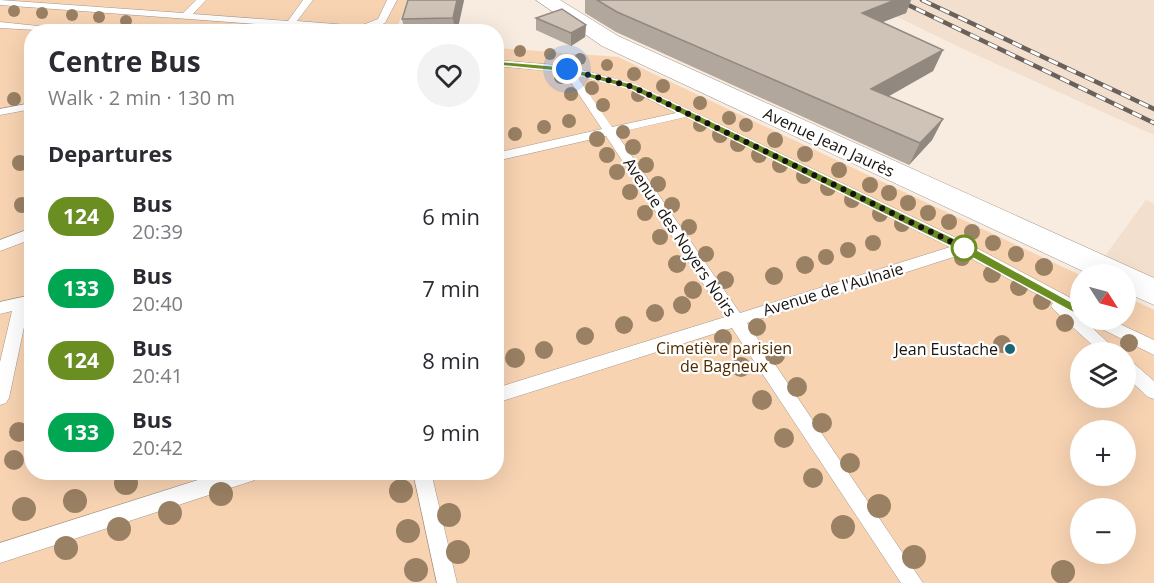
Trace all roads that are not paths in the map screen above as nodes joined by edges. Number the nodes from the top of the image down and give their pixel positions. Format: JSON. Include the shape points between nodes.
{"nodes":[{"id":1,"x":94,"y":0,"type":"edge"},
{"id":2,"x":201,"y":0,"type":"edge"},
{"id":3,"x":308,"y":0,"type":"edge"},
{"id":4,"x":392,"y":0,"type":"edge"},
{"id":5,"x":546,"y":0,"type":"edge"},
{"id":6,"x":0,"y":2,"type":"edge"},
{"id":7,"x":85,"y":8,"type":"junction"},
{"id":8,"x":185,"y":16,"type":"junction"},
{"id":9,"x":290,"y":24,"type":"joint"},
{"id":10,"x":376,"y":24,"type":"edge"},
{"id":11,"x":0,"y":25,"type":"edge"},
{"id":12,"x":24,"y":28,"type":"edge"},
{"id":13,"x":504,"y":64,"type":"edge"},
{"id":14,"x":567,"y":69,"type":"junction"},
{"id":15,"x":24,"y":108,"type":"edge"},
{"id":16,"x":0,"y":112,"type":"edge"},
{"id":17,"x":690,"y":113,"type":"junction"},
{"id":18,"x":608,"y":130,"type":"junction"},
{"id":19,"x":504,"y":155,"type":"edge"},
{"id":20,"x":24,"y":236,"type":"edge"},
{"id":21,"x":0,"y":246,"type":"edge"},
{"id":22,"x":964,"y":248,"type":"junction"},
{"id":23,"x":1095,"y":264,"type":"edge"},
{"id":24,"x":1136,"y":283,"type":"edge"},
{"id":25,"x":1043,"y":292,"type":"junction"},
{"id":26,"x":1154,"y":292,"type":"edge"},
{"id":27,"x":24,"y":303,"type":"edge"},
{"id":28,"x":1070,"y":305,"type":"edge"},
{"id":29,"x":0,"y":308,"type":"edge"},
{"id":30,"x":24,"y":310,"type":"edge"},
{"id":31,"x":736,"y":320,"type":"junction"},
{"id":32,"x":1118,"y":330,"type":"edge"},
{"id":33,"x":1099,"y":342,"type":"edge"},
{"id":34,"x":1154,"y":348,"type":"edge"},
{"id":35,"x":1136,"y":376,"type":"edge"},
{"id":36,"x":1154,"y":392,"type":"edge"},
{"id":37,"x":504,"y":393,"type":"edge"},
{"id":38,"x":0,"y":399,"type":"edge"},
{"id":39,"x":227,"y":480,"type":"edge"},
{"id":40,"x":424,"y":480,"type":"edge"},
{"id":41,"x":0,"y":553,"type":"edge"},
{"id":42,"x":447,"y":583,"type":"edge"},
{"id":43,"x":913,"y":583,"type":"edge"}],
"edges":[{"from":1,"to":7,"type":"lane"},
{"from":2,"to":8,"type":"lane"},
{"from":3,"to":9,"type":"lane"},
{"from":4,"to":10,"type":"lane","via":[[382,21]]},
{"from":5,"to":23,"type":"street","name":"Avenue Jean Jaurès","via":[[610,41]]},
{"from":6,"to":7,"type":"lane"},
{"from":7,"to":8,"type":"lane"},
{"from":8,"to":9,"type":"lane"},
{"from":11,"to":12,"type":"lane"},
{"from":13,"to":14,"type":"lane"},
{"from":14,"to":17,"type":"lane","via":[[633,87]]},
{"from":14,"to":18,"type":"lane","name":"Avenue des Noyers Noirs"},
{"from":15,"to":16,"type":"lane"},
{"from":17,"to":18,"type":"lane"},
{"from":17,"to":22,"type":"lane"},
{"from":18,"to":19,"type":"lane"},
{"from":18,"to":31,"type":"lane","name":"Avenue des Noyers Noirs"},
{"from":20,"to":21,"type":"lane"},
{"from":22,"to":25,"type":"lane"},
{"from":22,"to":31,"type":"lane","name":"Avenue de l'Aulnaie"},
{"from":24,"to":26,"type":"street"},
{"from":25,"to":28,"type":"lane"},
{"from":25,"to":33,"type":"lane"},
{"from":27,"to":29,"type":"lane"},
{"from":30,"to":38,"type":"lane"},
{"from":31,"to":37,"type":"lane","name":"Avenue de l'Aulnaie"},
{"from":31,"to":43,"type":"lane","name":"Avenue des Noyers Noirs"},
{"from":32,"to":34,"type":"lane"},
{"from":35,"to":36,"type":"lane"},
{"from":39,"to":41,"type":"lane"},
{"from":40,"to":42,"type":"lane"}]}
